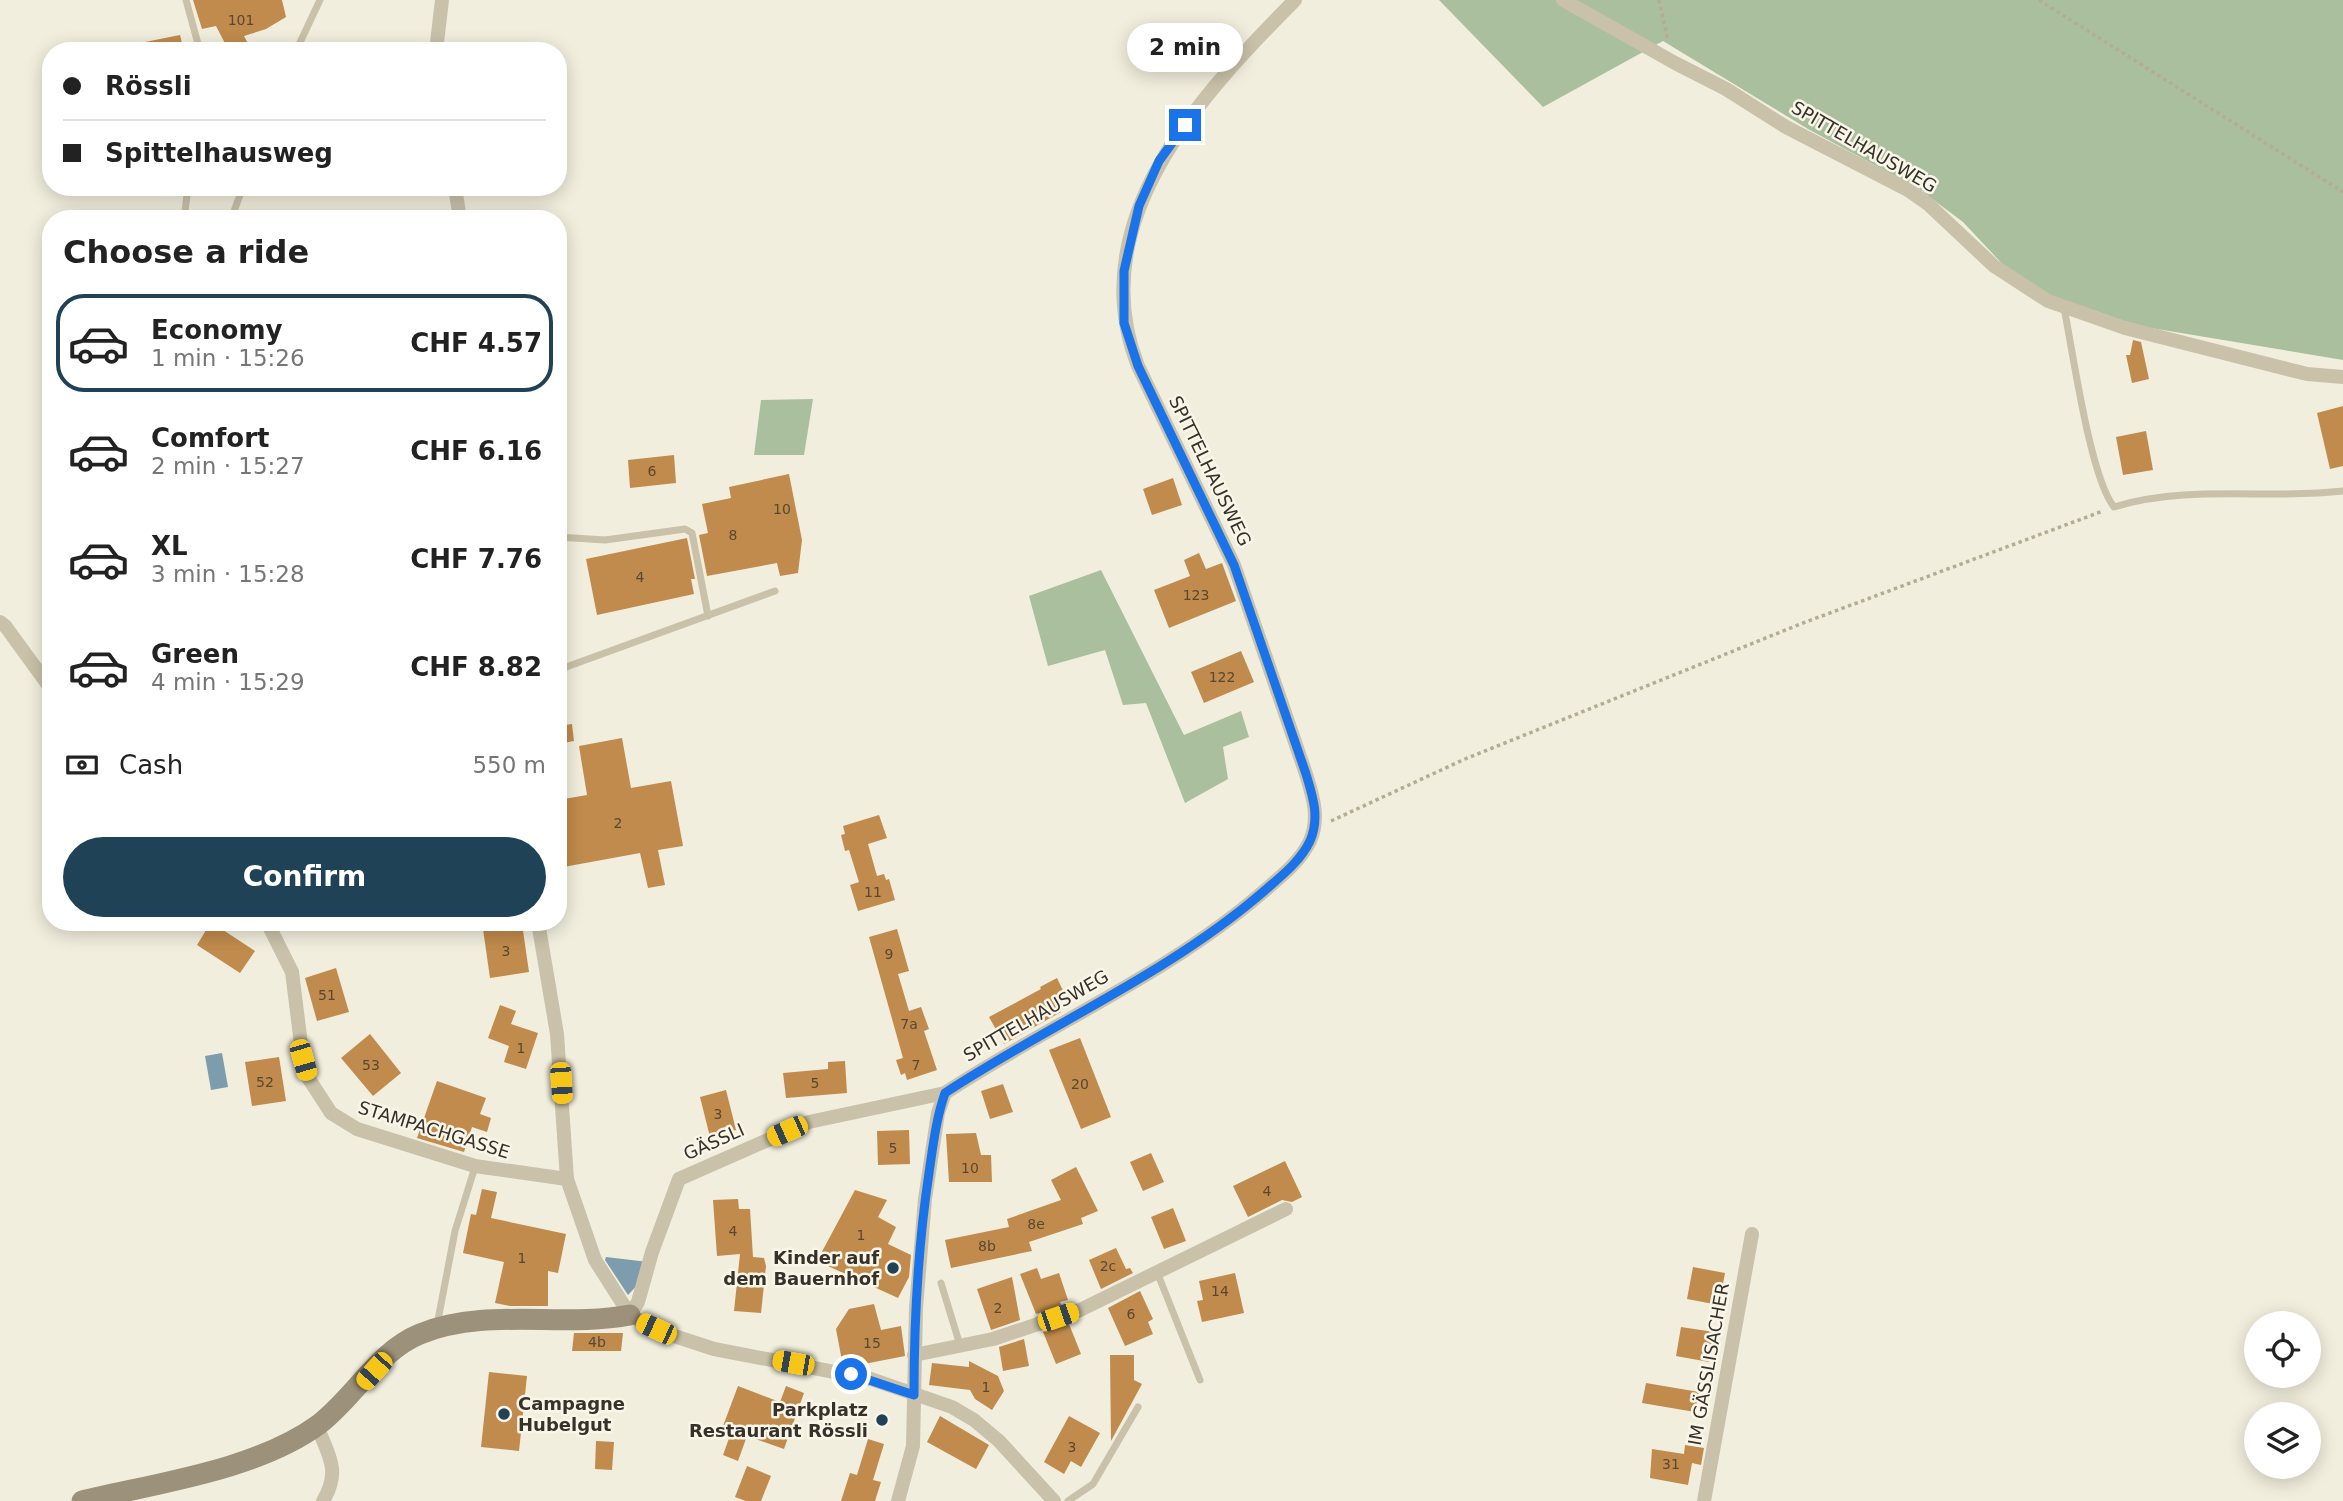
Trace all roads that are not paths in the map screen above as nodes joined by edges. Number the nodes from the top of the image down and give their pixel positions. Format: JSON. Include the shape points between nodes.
{"nodes":[{"id":1,"x":187,"y":0,"type":"edge"},
{"id":2,"x":320,"y":0,"type":"edge"},
{"id":3,"x":442,"y":0,"type":"edge"},
{"id":4,"x":1295,"y":0,"type":"edge"},
{"id":5,"x":1563,"y":0,"type":"edge"},
{"id":6,"x":198,"y":42,"type":"edge"},
{"id":7,"x":300,"y":42,"type":"edge"},
{"id":8,"x":437,"y":42,"type":"edge"},
{"id":9,"x":2064,"y":308,"type":"junction"},
{"id":10,"x":2343,"y":377,"type":"edge"},
{"id":11,"x":2343,"y":491,"type":"edge"},
{"id":12,"x":567,"y":538,"type":"edge"},
{"id":13,"x":775,"y":591,"type":"dead end"},
{"id":14,"x":708,"y":615,"type":"junction"},
{"id":15,"x":0,"y":622,"type":"edge"},
{"id":16,"x":35,"y":664,"type":"junction"},
{"id":17,"x":42,"y":667,"type":"edge"},
{"id":18,"x":567,"y":667,"type":"edge"},
{"id":19,"x":42,"y":675,"type":"edge"},
{"id":20,"x":272,"y":931,"type":"edge"},
{"id":21,"x":540,"y":931,"type":"edge"},
{"id":22,"x":945,"y":1093,"type":"junction"},
{"id":23,"x":475,"y":1166,"type":"junction"},
{"id":24,"x":567,"y":1179,"type":"junction"},
{"id":25,"x":1286,"y":1209,"type":"dead end"},
{"id":26,"x":1752,"y":1234,"type":"dead end"},
{"id":27,"x":1157,"y":1272,"type":"junction"},
{"id":28,"x":941,"y":1283,"type":"dead end"},
{"id":29,"x":631,"y":1315,"type":"junction"},
{"id":30,"x":437,"y":1328,"type":"junction"},
{"id":31,"x":960,"y":1345,"type":"junction"},
{"id":32,"x":914,"y":1355,"type":"junction"},
{"id":33,"x":1200,"y":1380,"type":"dead end"},
{"id":34,"x":914,"y":1395,"type":"junction"},
{"id":35,"x":1138,"y":1407,"type":"dead end"},
{"id":36,"x":317,"y":1426,"type":"junction"},
{"id":37,"x":82,"y":1501,"type":"edge"},
{"id":38,"x":323,"y":1501,"type":"edge"},
{"id":39,"x":898,"y":1501,"type":"edge"},
{"id":40,"x":1054,"y":1501,"type":"edge"},
{"id":41,"x":1068,"y":1501,"type":"edge"},
{"id":42,"x":1704,"y":1501,"type":"edge"}],
"edges":[{"from":1,"to":6,"type":"lane"},
{"from":2,"to":7,"type":"lane"},
{"from":3,"to":8,"type":"street"},
{"from":4,"to":22,"type":"street","name":"SPITTELHAUSWEG","via":[[1159,161],[1132,230],[1122,306],[1138,366],[1234,565],[1306,774],[1316,824],[1298,859],[1236,914],[1163,965]]},
{"from":5,"to":9,"type":"street","name":"SPITTELHAUSWEG","via":[[1919,198],[2005,274]]},
{"from":9,"to":10,"type":"street","name":"SPITTELHAUSWEG","via":[[2307,374]]},
{"from":9,"to":11,"type":"lane","via":[[2096,464],[2114,507],[2135,500],[2183,496]]},
{"from":12,"to":14,"type":"lane","via":[[605,540],[685,529],[692,533]]},
{"from":13,"to":14,"type":"lane"},
{"from":14,"to":18,"type":"lane"},
{"from":15,"to":16,"type":"street"},
{"from":16,"to":17,"type":"lane"},
{"from":16,"to":19,"type":"street"},
{"from":20,"to":23,"type":"street","name":"STAMPACHGASSE","via":[[292,972],[303,1060],[322,1103],[358,1129]]},
{"from":21,"to":24,"type":"street","via":[[557,1034]]},
{"from":22,"to":29,"type":"street","name":"GÄSSLI","via":[[809,1122],[679,1179]]},
{"from":22,"to":32,"type":"street","via":[[925,1199]]},
{"from":23,"to":24,"type":"street","name":"STAMPACHGASSE"},
{"from":23,"to":30,"type":"lane","via":[[455,1231]]},
{"from":24,"to":29,"type":"street","via":[[595,1260]]},
{"from":25,"to":27,"type":"street"},
{"from":26,"to":42,"type":"street","name":"IM GÄSSLISACHER"},
{"from":27,"to":31,"type":"street","via":[[1080,1310]]},
{"from":27,"to":33,"type":"lane"},
{"from":28,"to":31,"type":"lane"},
{"from":29,"to":30,"type":"street","via":[[597,1320],[470,1321]]},
{"from":29,"to":34,"type":"street","via":[[714,1349],[871,1379]]},
{"from":30,"to":36,"type":"street","via":[[397,1348]]},
{"from":31,"to":32,"type":"street"},
{"from":32,"to":34,"type":"street"},
{"from":34,"to":39,"type":"street","via":[[913,1446]]},
{"from":34,"to":40,"type":"street","via":[[952,1407],[974,1420]]},
{"from":35,"to":41,"type":"lane","via":[[1093,1484]]},
{"from":36,"to":37,"type":"street","via":[[252,1459]]},
{"from":36,"to":38,"type":"street","via":[[334,1473]]}]}
